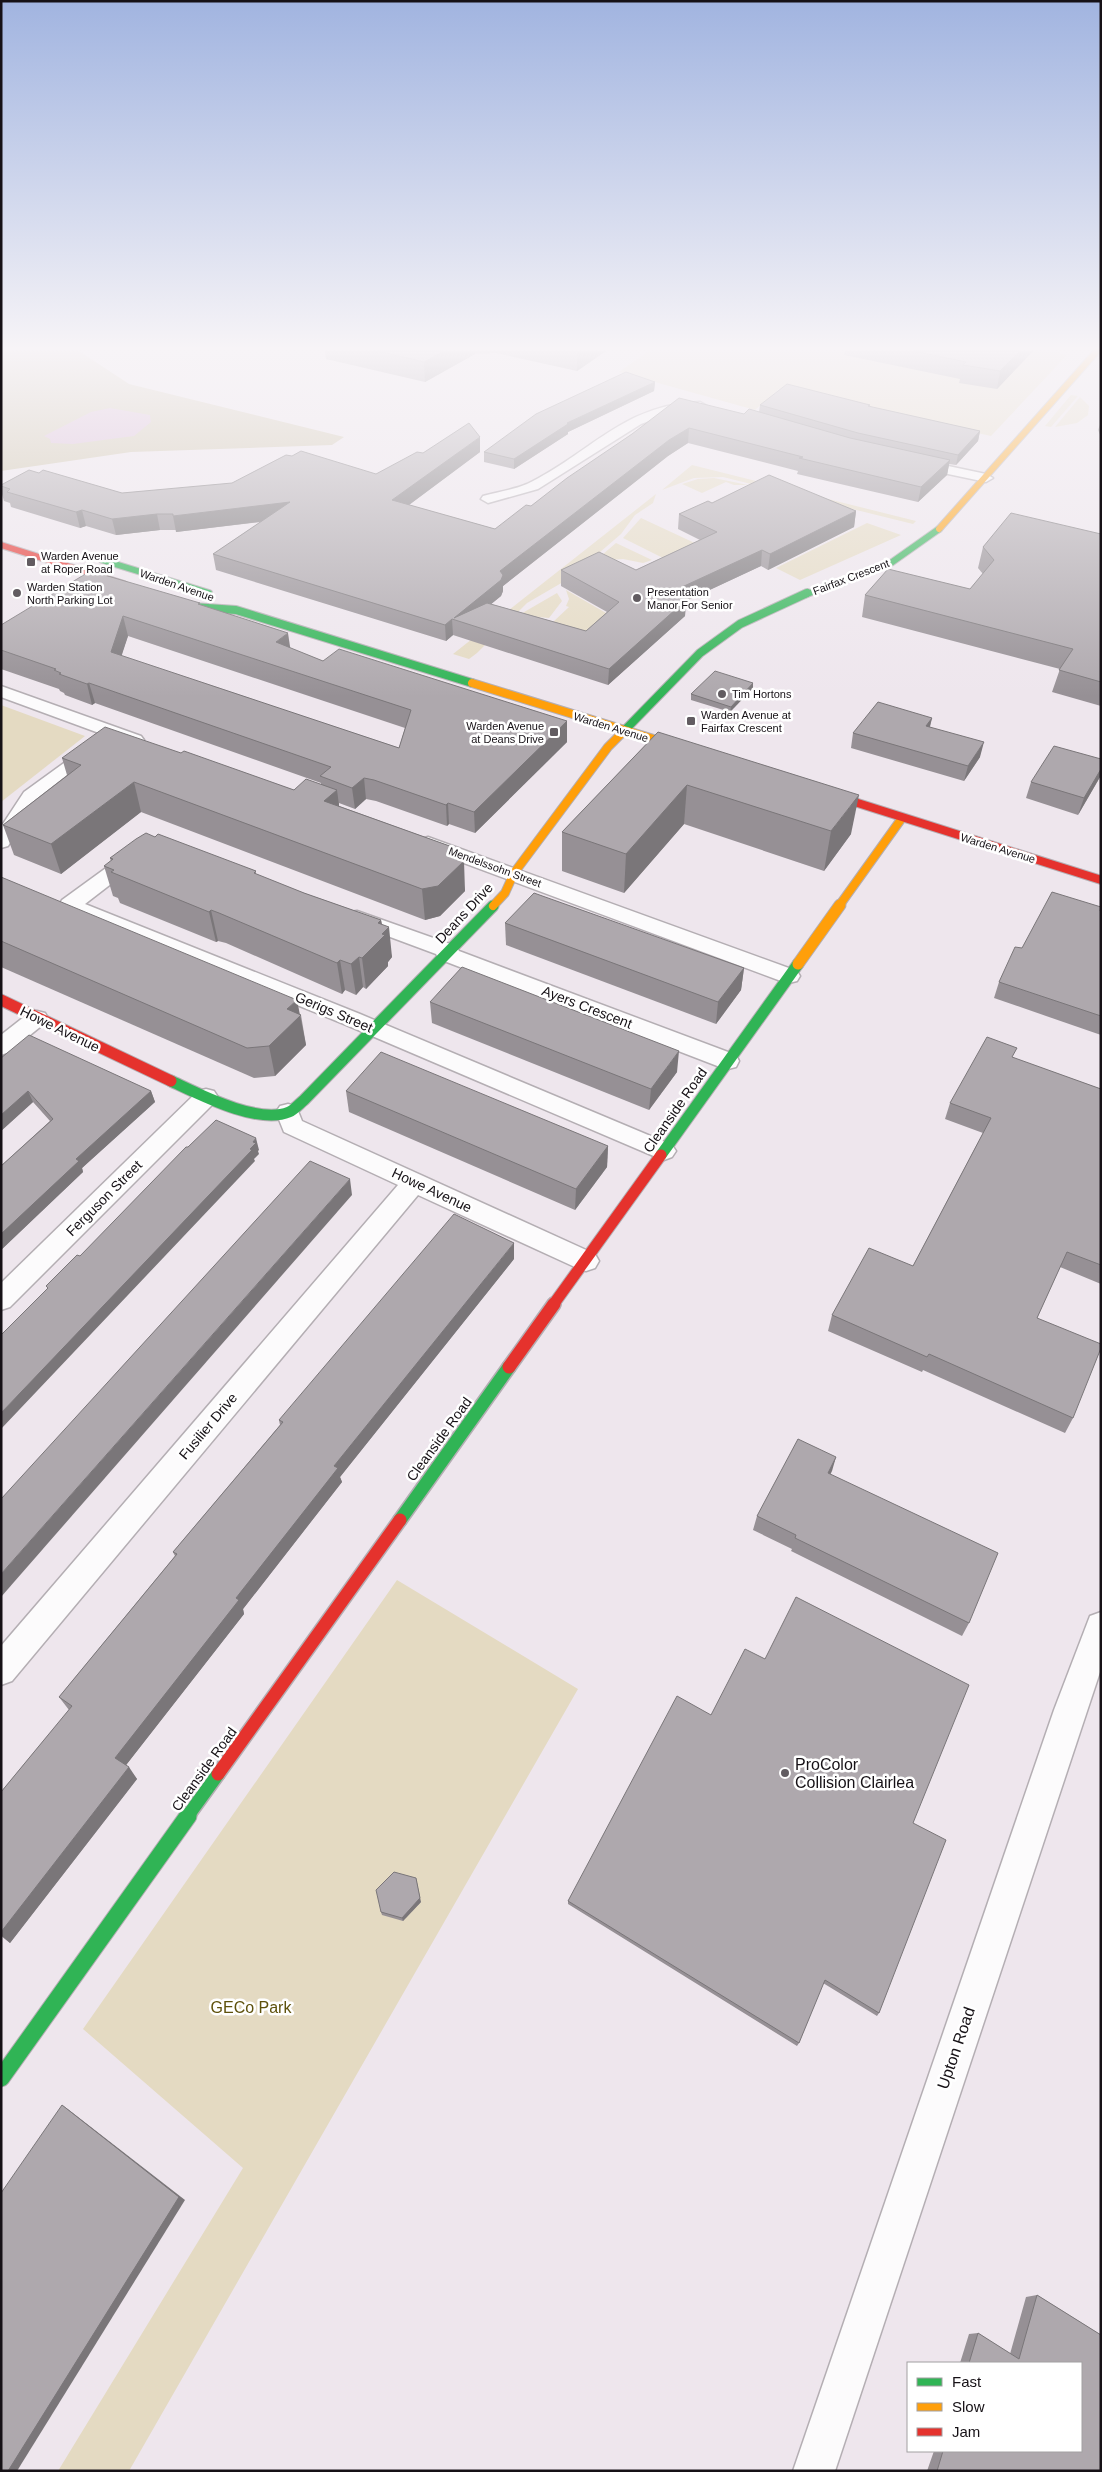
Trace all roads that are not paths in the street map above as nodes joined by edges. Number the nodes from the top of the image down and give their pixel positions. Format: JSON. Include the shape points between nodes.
{"nodes":[{"id":1,"x":563,"y":466,"type":"edge"},
{"id":2,"x":932,"y":466,"type":"edge"},
{"id":3,"x":996,"y":466,"type":"edge"},
{"id":4,"x":986,"y":478,"type":"junction"},
{"id":5,"x":488,"y":499,"type":"dead end"},
{"id":6,"x":1,"y":546,"type":"edge"},
{"id":7,"x":93,"y":557,"type":"dead end"},
{"id":8,"x":90,"y":573,"type":"junction"},
{"id":9,"x":74,"y":584,"type":"edge"},
{"id":10,"x":137,"y":589,"type":"edge"},
{"id":11,"x":165,"y":598,"type":"edge"},
{"id":12,"x":236,"y":610,"type":"junction"},
{"id":13,"x":1,"y":691,"type":"edge"},
{"id":14,"x":624,"y":730,"type":"junction"},
{"id":15,"x":116,"y":733,"type":"junction"},
{"id":16,"x":152,"y":746,"type":"edge"},
{"id":17,"x":695,"y":752,"type":"edge"},
{"id":18,"x":810,"y":788,"type":"edge"},
{"id":19,"x":902,"y":818,"type":"junction"},
{"id":20,"x":411,"y":837,"type":"edge"},
{"id":21,"x":1,"y":842,"type":"edge"},
{"id":22,"x":148,"y":847,"type":"edge"},
{"id":23,"x":514,"y":873,"type":"junction"},
{"id":24,"x":1101,"y":880,"type":"edge"},
{"id":25,"x":343,"y":912,"type":"edge"},
{"id":26,"x":447,"y":952,"type":"junction"},
{"id":27,"x":789,"y":976,"type":"junction"},
{"id":28,"x":1,"y":1000,"type":"edge"},
{"id":29,"x":37,"y":1018,"type":"junction"},
{"id":30,"x":373,"y":1029,"type":"junction"},
{"id":31,"x":1,"y":1047,"type":"edge"},
{"id":32,"x":728,"y":1061,"type":"junction"},
{"id":33,"x":206,"y":1097,"type":"junction"},
{"id":34,"x":296,"y":1106,"type":"junction"},
{"id":35,"x":664,"y":1151,"type":"junction"},
{"id":36,"x":415,"y":1182,"type":"junction"},
{"id":37,"x":586,"y":1261,"type":"junction"},
{"id":38,"x":1,"y":1300,"type":"edge"},
{"id":39,"x":1101,"y":1626,"type":"edge"},
{"id":40,"x":1,"y":1670,"type":"edge"},
{"id":41,"x":11,"y":2043,"type":"edge"},
{"id":42,"x":1,"y":2078,"type":"edge"},
{"id":43,"x":814,"y":2471,"type":"edge"}],
"edges":[{"from":1,"to":5,"type":"street","via":[[538,483]]},
{"from":2,"to":4,"type":"street"},
{"from":3,"to":4,"type":"street","name":"Fairfax Crescent"},
{"from":4,"to":14,"type":"street","name":"Fairfax Crescent","via":[[934,534],[888,565],[794,598],[740,624],[700,653]]},
{"from":6,"to":8,"type":"street","name":"Warden Avenue"},
{"from":7,"to":12,"type":"street","name":"Warden Avenue","via":[[211,594]]},
{"from":8,"to":9,"type":"street"},
{"from":8,"to":10,"type":"street","name":"Warden Avenue"},
{"from":11,"to":12,"type":"street","name":"Warden Avenue","via":[[193,607]]},
{"from":12,"to":14,"type":"street","name":"Warden Avenue"},
{"from":13,"to":15,"type":"street"},
{"from":14,"to":17,"type":"street","name":"Warden Avenue"},
{"from":14,"to":23,"type":"street","name":"Deans Drive"},
{"from":15,"to":16,"type":"street"},
{"from":15,"to":21,"type":"street","via":[[31,796]]},
{"from":18,"to":19,"type":"street","name":"Warden Avenue"},
{"from":19,"to":24,"type":"street","name":"Warden Avenue"},
{"from":19,"to":27,"type":"street","name":"Cleanside Road"},
{"from":20,"to":23,"type":"street","name":"Mendelssohn Street"},
{"from":22,"to":30,"type":"street","name":"Gerigs Street","via":[[61,902]]},
{"from":23,"to":26,"type":"street","name":"Deans Drive","via":[[505,893]]},
{"from":23,"to":27,"type":"street","name":"Mendelssohn Street"},
{"from":25,"to":26,"type":"street","name":"Ayers Crescent"},
{"from":26,"to":30,"type":"street","name":"Deans Drive"},
{"from":26,"to":32,"type":"street","name":"Ayers Crescent"},
{"from":27,"to":32,"type":"street","name":"Cleanside Road"},
{"from":28,"to":29,"type":"street","name":"Howe Avenue"},
{"from":29,"to":31,"type":"street"},
{"from":29,"to":33,"type":"street","name":"Howe Avenue"},
{"from":30,"to":34,"type":"street","name":"Deans Drive"},
{"from":30,"to":35,"type":"street","name":"Gerigs Street"},
{"from":32,"to":35,"type":"street","name":"Cleanside Road"},
{"from":33,"to":34,"type":"street","name":"Howe Avenue","via":[[259,1114]]},
{"from":33,"to":38,"type":"street","name":"Ferguson Street"},
{"from":34,"to":36,"type":"street","name":"Howe Avenue","via":[[292,1126]]},
{"from":35,"to":37,"type":"street","name":"Cleanside Road"},
{"from":36,"to":37,"type":"street","name":"Howe Avenue"},
{"from":36,"to":40,"type":"street","name":"Fusilier Drive"},
{"from":37,"to":41,"type":"street","name":"Cleanside Road"},
{"from":39,"to":43,"type":"street","name":"Upton Road"},
{"from":41,"to":42,"type":"street","name":"Cleanside Road"}]}
